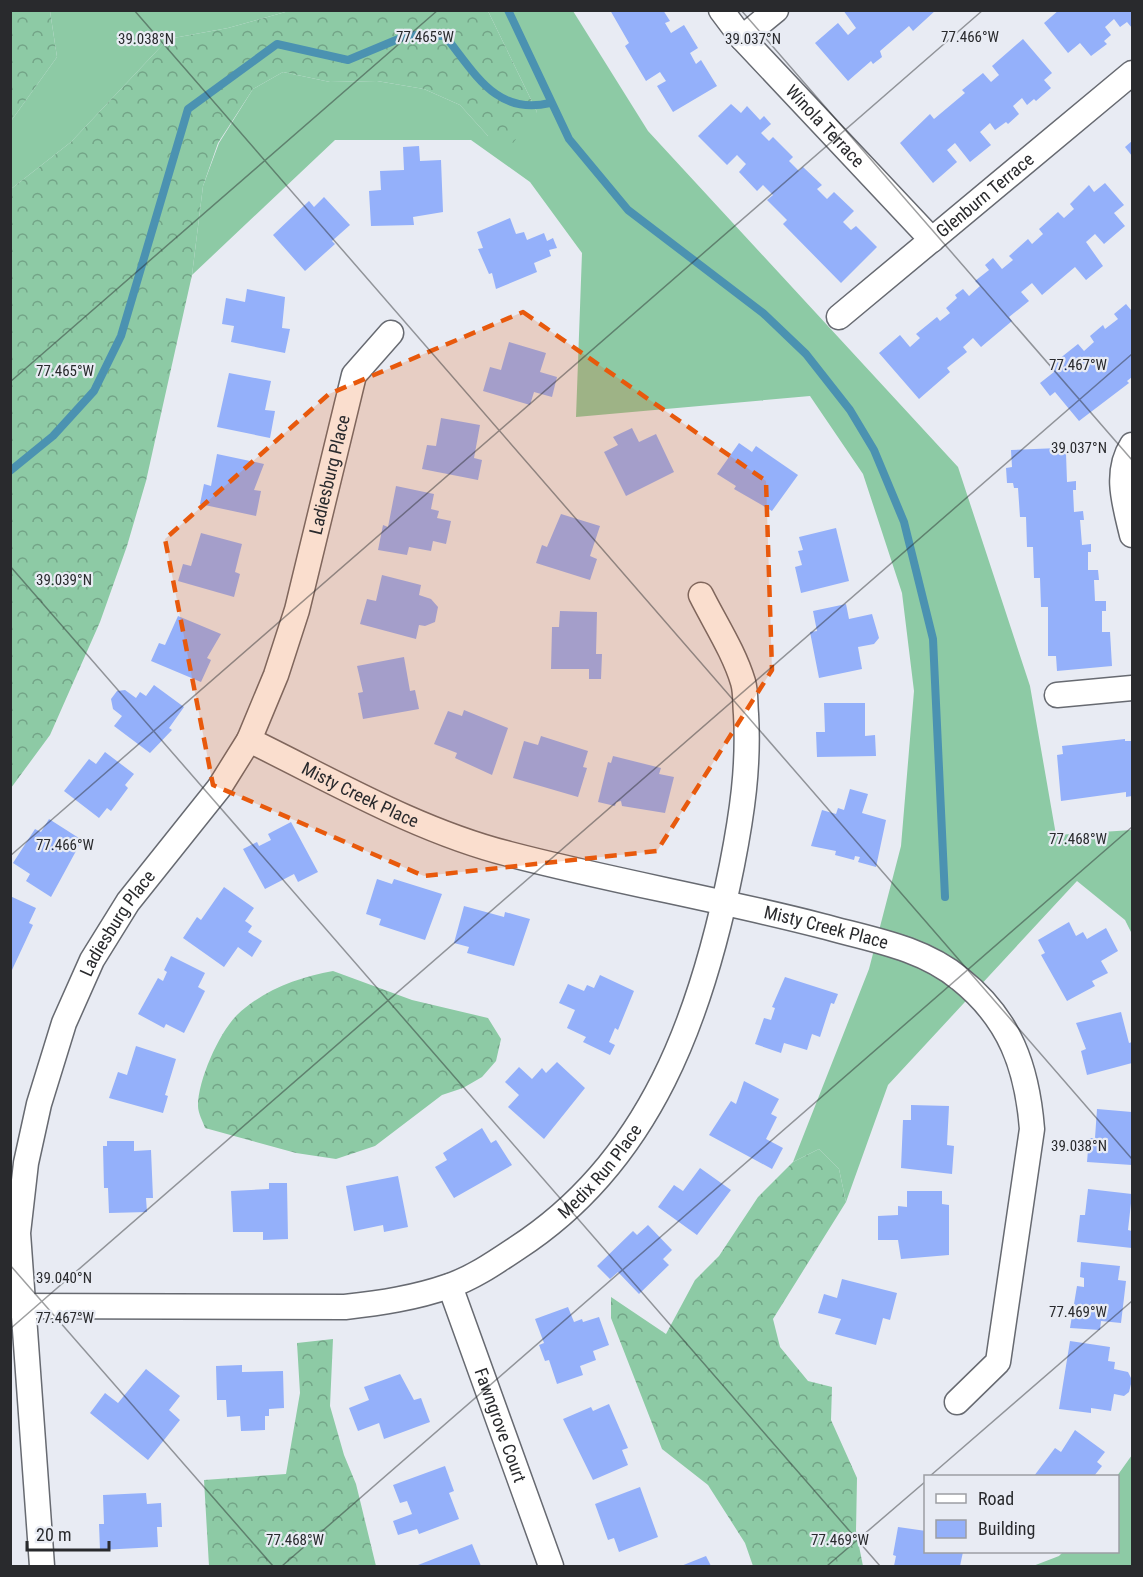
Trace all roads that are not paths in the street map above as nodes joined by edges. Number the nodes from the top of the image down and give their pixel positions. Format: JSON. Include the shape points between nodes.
{"nodes":[{"id":1,"x":721,"y":10,"type":"edge"},
{"id":2,"x":776,"y":10,"type":"edge"},
{"id":3,"x":742,"y":38,"type":"junction"},
{"id":4,"x":1132,"y":73,"type":"edge"},
{"id":5,"x":932,"y":240,"type":"junction"},
{"id":6,"x":840,"y":317,"type":"dead end"},
{"id":7,"x":391,"y":333,"type":"dead end"},
{"id":8,"x":1132,"y":445,"type":"edge"},
{"id":9,"x":1132,"y":535,"type":"edge"},
{"id":10,"x":701,"y":595,"type":"dead end"},
{"id":11,"x":1132,"y":688,"type":"edge"},
{"id":12,"x":1057,"y":695,"type":"dead end"},
{"id":13,"x":249,"y":740,"type":"junction"},
{"id":14,"x":725,"y":901,"type":"junction"},
{"id":15,"x":450,"y":1286,"type":"junction"},
{"id":16,"x":17,"y":1306,"type":"edge"},
{"id":17,"x":957,"y":1402,"type":"dead end"},
{"id":18,"x":42,"y":1566,"type":"edge"},
{"id":19,"x":551,"y":1566,"type":"edge"}],
"edges":[{"from":1,"to":3,"type":"street","name":"Winola Terrace"},
{"from":2,"to":3,"type":"street"},
{"from":3,"to":5,"type":"street","name":"Winola Terrace"},
{"from":4,"to":5,"type":"street","name":"Glenburn Terrace"},
{"from":5,"to":6,"type":"street","name":"Glenburn Terrace"},
{"from":7,"to":13,"type":"street","name":"Ladiesburg Place","via":[[354,375],[297,610]]},
{"from":8,"to":9,"type":"street","via":[[1122,471],[1122,493]]},
{"from":10,"to":14,"type":"street","name":"Medix Run Place","via":[[743,683],[748,748],[745,797]]},
{"from":11,"to":12,"type":"street"},
{"from":13,"to":14,"type":"street","name":"Misty Creek Place","via":[[436,830],[507,854]]},
{"from":13,"to":16,"type":"street","name":"Ladiesburg Place","via":[[219,788],[128,902],[92,960],[64,1023],[39,1104],[27,1163],[18,1233]]},
{"from":14,"to":15,"type":"street","name":"Medix Run Place","via":[[696,1005],[676,1059],[653,1105],[625,1146],[575,1202],[537,1235]]},
{"from":14,"to":17,"type":"street","name":"Misty Creek Place","via":[[896,946],[929,959],[986,1002],[1021,1061],[1032,1129],[998,1362]]},
{"from":15,"to":16,"type":"street","name":"Medix Run Place","via":[[395,1301],[345,1307]]},
{"from":15,"to":19,"type":"street","name":"Fawngrove Court"},
{"from":16,"to":18,"type":"street","name":"Ladiesburg Place"}]}
